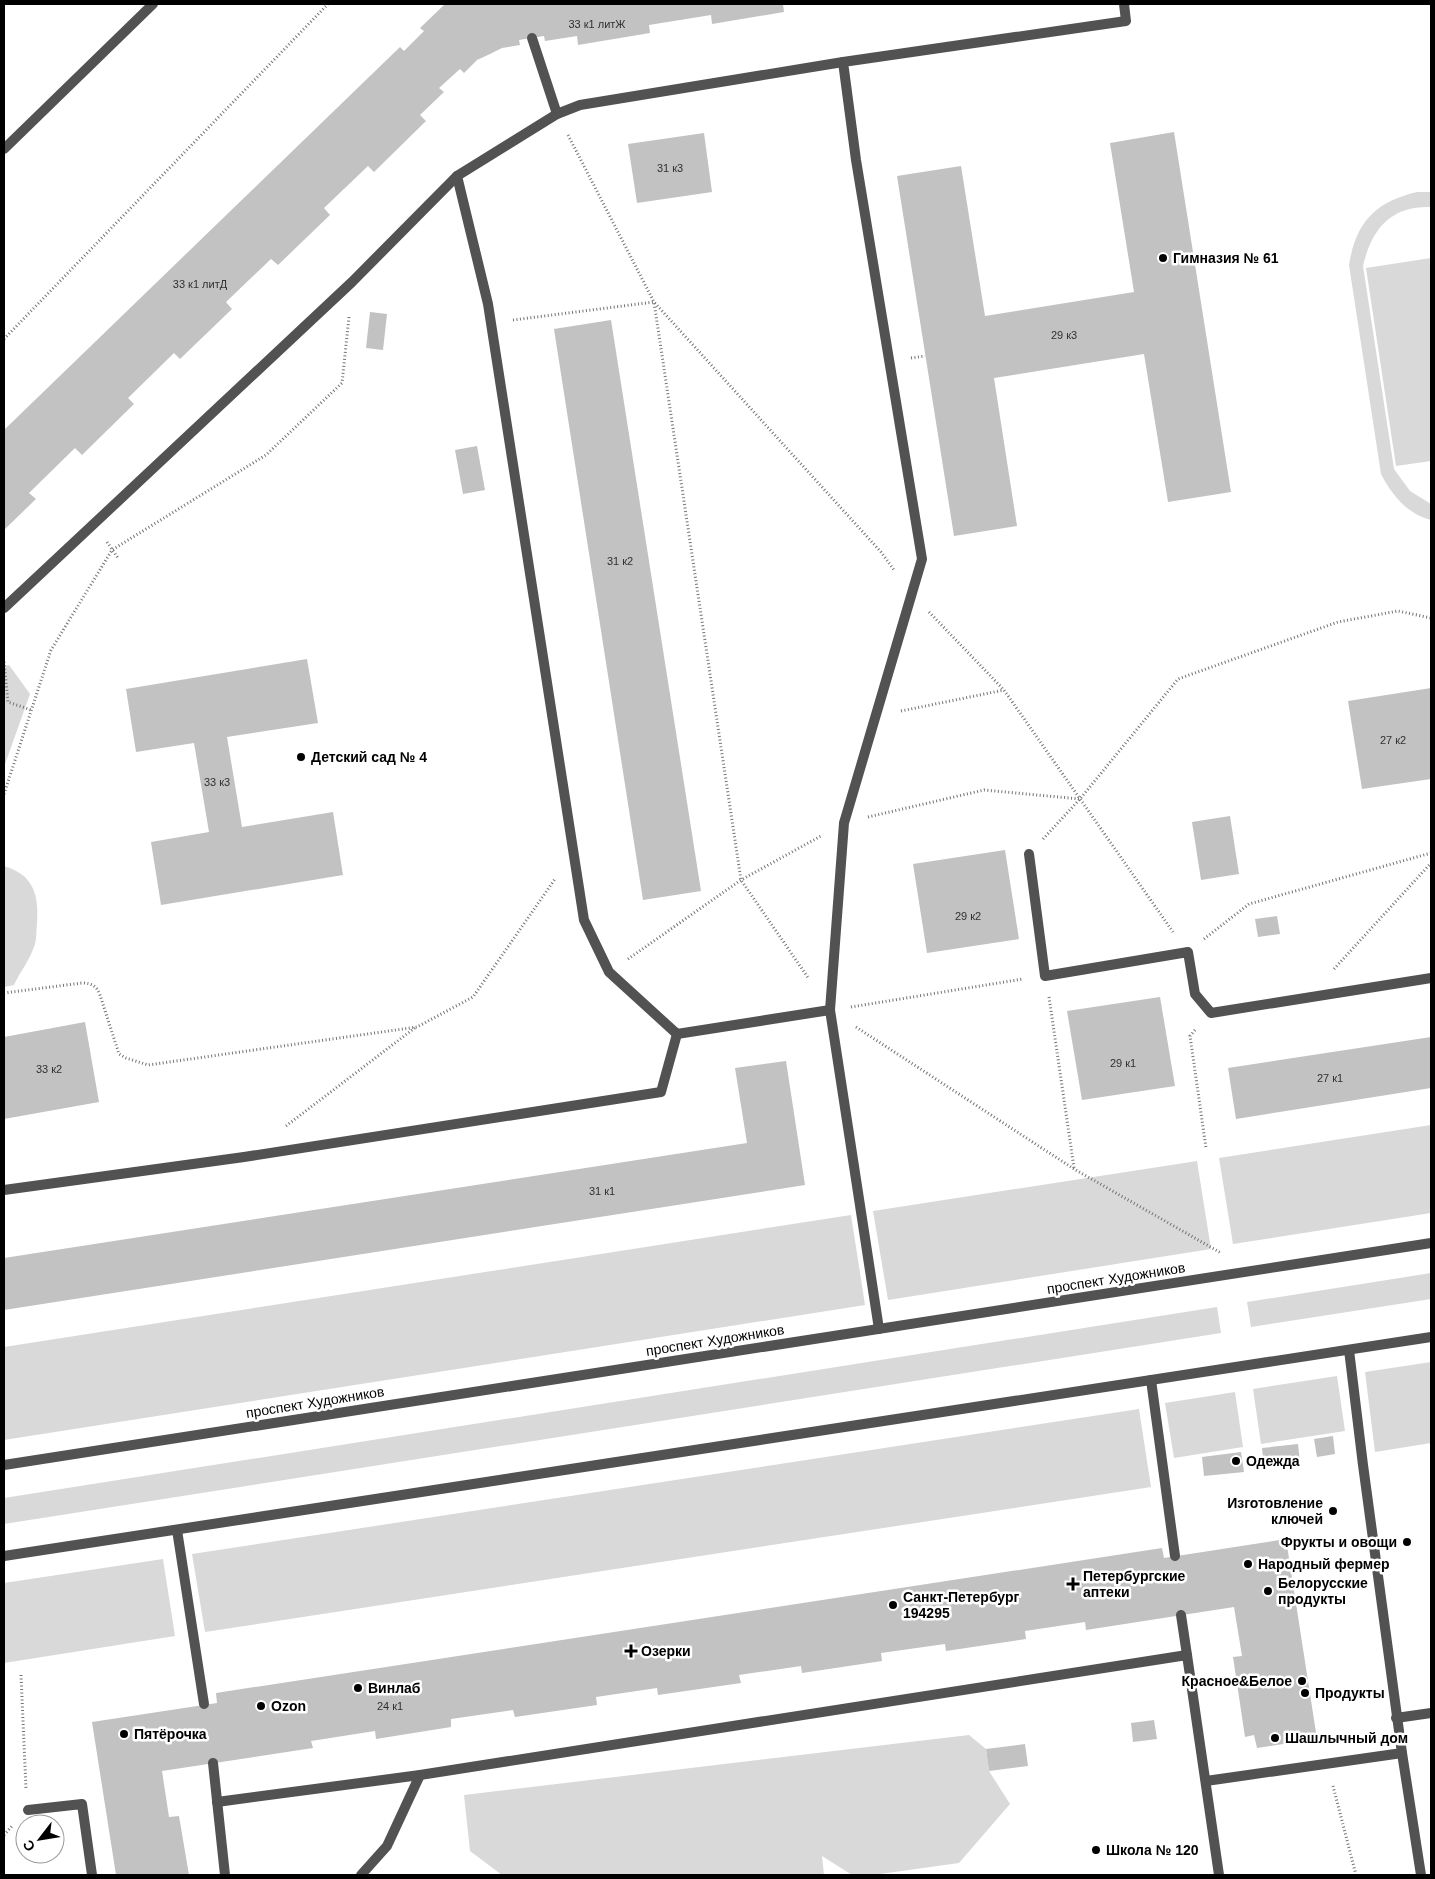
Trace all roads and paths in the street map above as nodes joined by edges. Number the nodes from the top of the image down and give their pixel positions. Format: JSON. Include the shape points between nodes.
{"nodes":[{"id":1,"x":153,"y":4,"type":"edge"},
{"id":2,"x":328,"y":4,"type":"edge"},
{"id":3,"x":1124,"y":4,"type":"edge"},
{"id":4,"x":532,"y":38,"type":"dead end"},
{"id":5,"x":843,"y":62,"type":"junction"},
{"id":6,"x":557,"y":114,"type":"junction"},
{"id":7,"x":4,"y":149,"type":"edge"},
{"id":8,"x":457,"y":176,"type":"junction"},
{"id":9,"x":352,"y":282,"type":"junction"},
{"id":10,"x":654,"y":302,"type":"junction"},
{"id":11,"x":488,"y":304,"type":"junction"},
{"id":12,"x":4,"y":339,"type":"edge"},
{"id":13,"x":912,"y":594,"type":"junction"},
{"id":14,"x":4,"y":608,"type":"edge"},
{"id":15,"x":1431,"y":618,"type":"edge"},
{"id":16,"x":4,"y":662,"type":"edge"},
{"id":17,"x":1004,"y":690,"type":"junction"},
{"id":18,"x":31,"y":710,"type":"junction"},
{"id":19,"x":875,"y":716,"type":"junction"},
{"id":20,"x":4,"y":794,"type":"edge"},
{"id":21,"x":1080,"y":799,"type":"junction"},
{"id":22,"x":844,"y":823,"type":"junction"},
{"id":23,"x":574,"y":852,"type":"junction"},
{"id":24,"x":1431,"y":853,"type":"edge"},
{"id":25,"x":1028,"y":854,"type":"joint"},
{"id":26,"x":1431,"y":863,"type":"edge"},
{"id":27,"x":742,"y":880,"type":"junction"},
{"id":28,"x":1188,"y":952,"type":"junction"},
{"id":29,"x":609,"y":972,"type":"junction"},
{"id":30,"x":1046,"y":976,"type":"junction"},
{"id":31,"x":1431,"y":978,"type":"edge"},
{"id":32,"x":4,"y":993,"type":"edge"},
{"id":33,"x":1308,"y":998,"type":"junction"},
{"id":34,"x":830,"y":1010,"type":"junction"},
{"id":35,"x":1211,"y":1013,"type":"junction"},
{"id":36,"x":417,"y":1026,"type":"junction"},
{"id":37,"x":677,"y":1034,"type":"junction"},
{"id":38,"x":284,"y":1128,"type":"dead end"},
{"id":39,"x":1206,"y":1148,"type":"dead end"},
{"id":40,"x":1074,"y":1169,"type":"junction"},
{"id":41,"x":4,"y":1190,"type":"edge"},
{"id":42,"x":1431,"y":1243,"type":"edge"},
{"id":43,"x":1222,"y":1254,"type":"dead end"},
{"id":44,"x":879,"y":1329,"type":"junction"},
{"id":45,"x":1431,"y":1337,"type":"edge"},
{"id":46,"x":1349,"y":1350,"type":"junction"},
{"id":47,"x":1151,"y":1380,"type":"junction"},
{"id":48,"x":4,"y":1465,"type":"edge"},
{"id":49,"x":177,"y":1530,"type":"junction"},
{"id":50,"x":4,"y":1556,"type":"edge"},
{"id":51,"x":1175,"y":1556,"type":"dead end"},
{"id":52,"x":1181,"y":1615,"type":"dead end"},
{"id":53,"x":1187,"y":1655,"type":"junction"},
{"id":54,"x":21,"y":1675,"type":"dead end"},
{"id":55,"x":204,"y":1704,"type":"dead end"},
{"id":56,"x":1431,"y":1713,"type":"edge"},
{"id":57,"x":1396,"y":1718,"type":"junction"},
{"id":58,"x":1402,"y":1753,"type":"junction"},
{"id":59,"x":213,"y":1763,"type":"dead end"},
{"id":60,"x":1328,"y":1764,"type":"junction"},
{"id":61,"x":420,"y":1775,"type":"junction"},
{"id":62,"x":1206,"y":1781,"type":"junction"},
{"id":63,"x":218,"y":1802,"type":"junction"},
{"id":64,"x":28,"y":1810,"type":"junction"},
{"id":65,"x":4,"y":1835,"type":"edge"},
{"id":66,"x":92,"y":1875,"type":"edge"},
{"id":67,"x":225,"y":1875,"type":"edge"},
{"id":68,"x":360,"y":1875,"type":"edge"},
{"id":69,"x":1219,"y":1875,"type":"edge"},
{"id":70,"x":1356,"y":1875,"type":"edge"},
{"id":71,"x":1420,"y":1875,"type":"edge"}],
"edges":[{"from":1,"to":7,"type":"street"},
{"from":2,"to":12,"type":"path"},
{"from":3,"to":5,"type":"street","via":[[1126,21]]},
{"from":4,"to":6,"type":"street"},
{"from":5,"to":6,"type":"street","via":[[580,105]]},
{"from":5,"to":13,"type":"street","via":[[856,160],[922,559]]},
{"from":6,"to":8,"type":"street"},
{"from":6,"to":10,"type":"path"},
{"from":8,"to":9,"type":"street"},
{"from":8,"to":11,"type":"street"},
{"from":9,"to":14,"type":"street"},
{"from":9,"to":18,"type":"path","via":[[342,383],[266,455],[112,550],[51,650]]},
{"from":10,"to":11,"type":"path","via":[[512,320]]},
{"from":10,"to":13,"type":"path","via":[[881,552]]},
{"from":10,"to":27,"type":"path"},
{"from":11,"to":23,"type":"street"},
{"from":13,"to":17,"type":"path"},
{"from":13,"to":19,"type":"street"},
{"from":15,"to":21,"type":"path","via":[[1398,611],[1338,622],[1178,679]]},
{"from":16,"to":18,"type":"path","via":[[8,702]]},
{"from":17,"to":19,"type":"path"},
{"from":17,"to":21,"type":"path"},
{"from":18,"to":20,"type":"path"},
{"from":19,"to":22,"type":"street"},
{"from":21,"to":22,"type":"path","via":[[984,790]]},
{"from":21,"to":25,"type":"path"},
{"from":21,"to":28,"type":"path"},
{"from":22,"to":27,"type":"path"},
{"from":22,"to":34,"type":"street"},
{"from":23,"to":29,"type":"street","via":[[584,920]]},
{"from":23,"to":36,"type":"path","via":[[473,997]]},
{"from":24,"to":28,"type":"path","via":[[1249,904]]},
{"from":25,"to":30,"type":"street"},
{"from":26,"to":33,"type":"path"},
{"from":27,"to":29,"type":"path"},
{"from":27,"to":34,"type":"path"},
{"from":28,"to":30,"type":"street"},
{"from":28,"to":35,"type":"street","via":[[1195,994]]},
{"from":29,"to":37,"type":"street"},
{"from":30,"to":34,"type":"path"},
{"from":30,"to":40,"type":"path"},
{"from":31,"to":33,"type":"street"},
{"from":32,"to":36,"type":"path","via":[[82,982],[94,985],[119,1054],[148,1065]]},
{"from":33,"to":35,"type":"street"},
{"from":34,"to":37,"type":"street"},
{"from":34,"to":40,"type":"path"},
{"from":34,"to":44,"type":"street"},
{"from":35,"to":39,"type":"path","via":[[1190,1036]]},
{"from":36,"to":38,"type":"path"},
{"from":37,"to":41,"type":"street","via":[[661,1092],[244,1157]]},
{"from":40,"to":43,"type":"path"},
{"from":42,"to":44,"type":"street","name":"проспект Художников"},
{"from":44,"to":48,"type":"street","name":"проспект Художников"},
{"from":45,"to":46,"type":"street"},
{"from":46,"to":47,"type":"street"},
{"from":46,"to":57,"type":"street"},
{"from":47,"to":49,"type":"street"},
{"from":47,"to":51,"type":"street"},
{"from":49,"to":50,"type":"street"},
{"from":49,"to":55,"type":"street"},
{"from":52,"to":53,"type":"street"},
{"from":53,"to":61,"type":"street"},
{"from":53,"to":62,"type":"street"},
{"from":54,"to":64,"type":"path"},
{"from":56,"to":57,"type":"street"},
{"from":57,"to":58,"type":"street"},
{"from":58,"to":60,"type":"street"},
{"from":58,"to":71,"type":"street"},
{"from":59,"to":63,"type":"street"},
{"from":60,"to":62,"type":"street"},
{"from":60,"to":70,"type":"path"},
{"from":61,"to":63,"type":"street"},
{"from":61,"to":68,"type":"street","via":[[386,1846]]},
{"from":62,"to":69,"type":"street"},
{"from":63,"to":67,"type":"street"},
{"from":64,"to":65,"type":"path"},
{"from":64,"to":66,"type":"street","via":[[82,1804]]}]}
